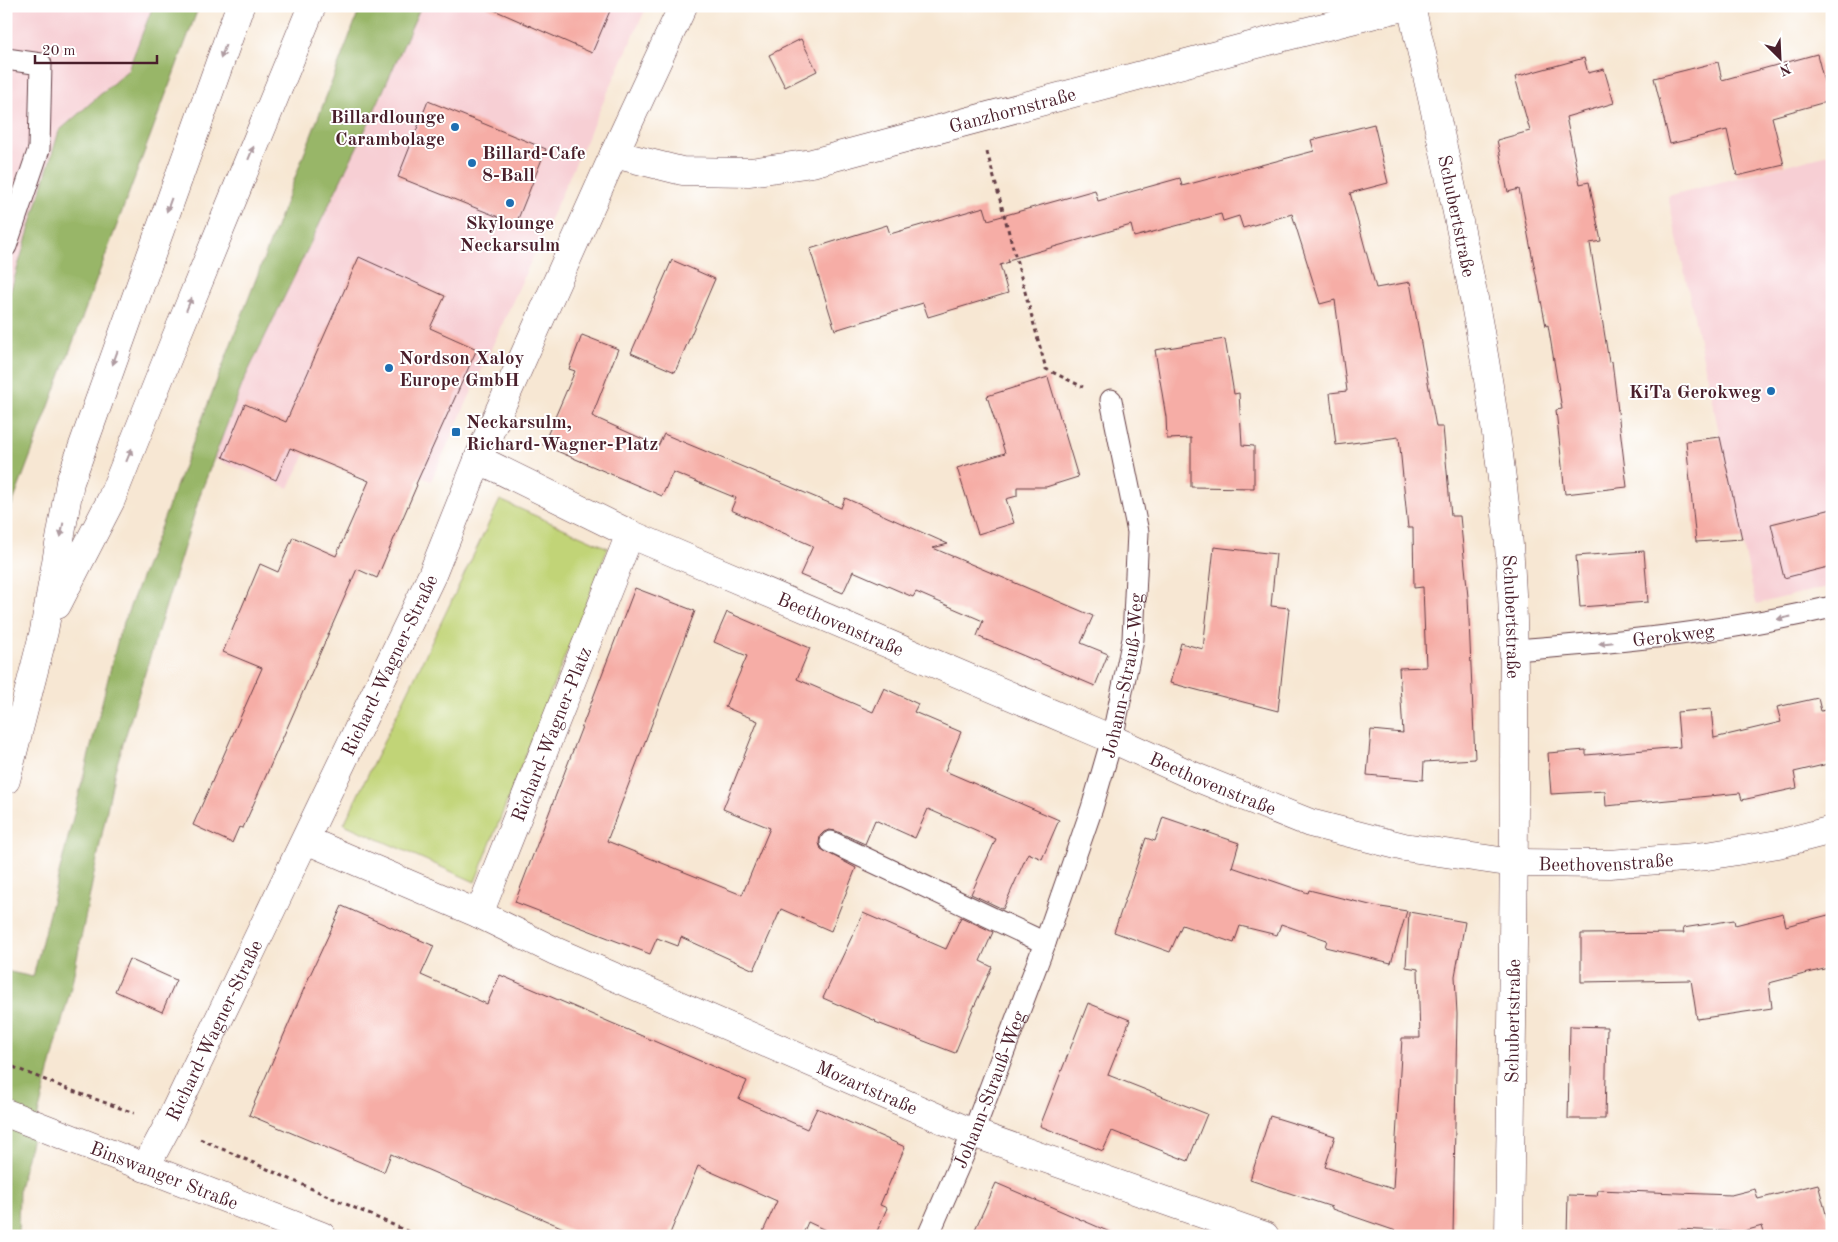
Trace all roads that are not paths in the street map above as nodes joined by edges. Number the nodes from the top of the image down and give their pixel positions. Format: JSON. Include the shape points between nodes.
{"nodes":[{"id":1,"x":240,"y":6,"type":"edge"},
{"id":2,"x":312,"y":6,"type":"edge"},
{"id":3,"x":683,"y":6,"type":"edge"},
{"id":4,"x":1407,"y":6,"type":"edge"},
{"id":5,"x":1411,"y":6,"type":"edge"},
{"id":6,"x":6,"y":59,"type":"edge"},
{"id":7,"x":614,"y":154,"type":"junction"},
{"id":8,"x":6,"y":246,"type":"edge"},
{"id":9,"x":1111,"y":400,"type":"road end"},
{"id":10,"x":478,"y":459,"type":"junction"},
{"id":11,"x":630,"y":534,"type":"junction"},
{"id":12,"x":1832,"y":607,"type":"edge"},
{"id":13,"x":44,"y":631,"type":"junction"},
{"id":14,"x":1514,"y":650,"type":"junction"},
{"id":15,"x":1112,"y":739,"type":"junction"},
{"id":16,"x":6,"y":780,"type":"edge"},
{"id":17,"x":1832,"y":830,"type":"edge"},
{"id":18,"x":306,"y":840,"type":"junction"},
{"id":19,"x":831,"y":842,"type":"dead end"},
{"id":20,"x":1514,"y":863,"type":"junction"},
{"id":21,"x":479,"y":914,"type":"junction"},
{"id":22,"x":1045,"y":942,"type":"junction"},
{"id":23,"x":6,"y":1112,"type":"edge"},
{"id":24,"x":974,"y":1133,"type":"junction"},
{"id":25,"x":145,"y":1168,"type":"junction"},
{"id":26,"x":313,"y":1234,"type":"edge"},
{"id":27,"x":928,"y":1236,"type":"edge"},
{"id":28,"x":1265,"y":1236,"type":"edge"},
{"id":29,"x":1509,"y":1236,"type":"edge"}],
"edges":[{"from":1,"to":13,"type":"main road","one_way":true,"via":[[70,482]]},
{"from":13,"to":2,"type":"main road","one_way":true,"via":[[111,500]]},
{"from":3,"to":7,"type":"main road","name":"Richard-Wagner-Straße"},
{"from":4,"to":7,"type":"main road","name":"Ganzhornstraße","via":[[812,163],[750,172],[682,172]]},
{"from":5,"to":14,"type":"main road","name":"Schubertstraße","via":[[1469,268],[1493,407],[1506,516]]},
{"from":6,"to":8,"type":"lane","via":[[41,64],[39,149]]},
{"from":7,"to":10,"type":"main road","name":"Richard-Wagner-Straße"},
{"from":9,"to":15,"type":"lane","name":"Johann-Strauß-Weg","via":[[1138,532],[1133,639]]},
{"from":10,"to":11,"type":"main road"},
{"from":10,"to":18,"type":"main road","name":"Richard-Wagner-Straße","via":[[432,575]]},
{"from":11,"to":15,"type":"main road","name":"Beethovenstraße"},
{"from":11,"to":21,"type":"main road","name":"Richard-Wagner-Platz"},
{"from":12,"to":14,"type":"lane","name":"Gerokweg","one_way":true,"via":[[1689,634]]},
{"from":13,"to":16,"type":"main road"},
{"from":14,"to":20,"type":"main road","name":"Schubertstraße"},
{"from":15,"to":20,"type":"main road","name":"Beethovenstraße","via":[[1310,823],[1404,847]]},
{"from":15,"to":22,"type":"lane","name":"Johann-Strauß-Weg","via":[[1092,808]]},
{"from":17,"to":20,"type":"main road","name":"Beethovenstraße","via":[[1778,844],[1706,856],[1610,864]]},
{"from":18,"to":21,"type":"main road"},
{"from":18,"to":25,"type":"main road","name":"Richard-Wagner-Straße"},
{"from":19,"to":22,"type":"lane"},
{"from":20,"to":29,"type":"main road","name":"Schubertstraße"},
{"from":21,"to":24,"type":"main road","name":"Mozartstraße","via":[[564,955]]},
{"from":22,"to":24,"type":"lane","name":"Johann-Strauß-Weg"},
{"from":23,"to":25,"type":"main road","name":"Binswanger Straße"},
{"from":24,"to":27,"type":"lane","name":"Johann-Strauß-Weg"},
{"from":24,"to":28,"type":"main road","name":"Mozartstraße"},
{"from":25,"to":26,"type":"main road","name":"Binswanger Straße"}]}
